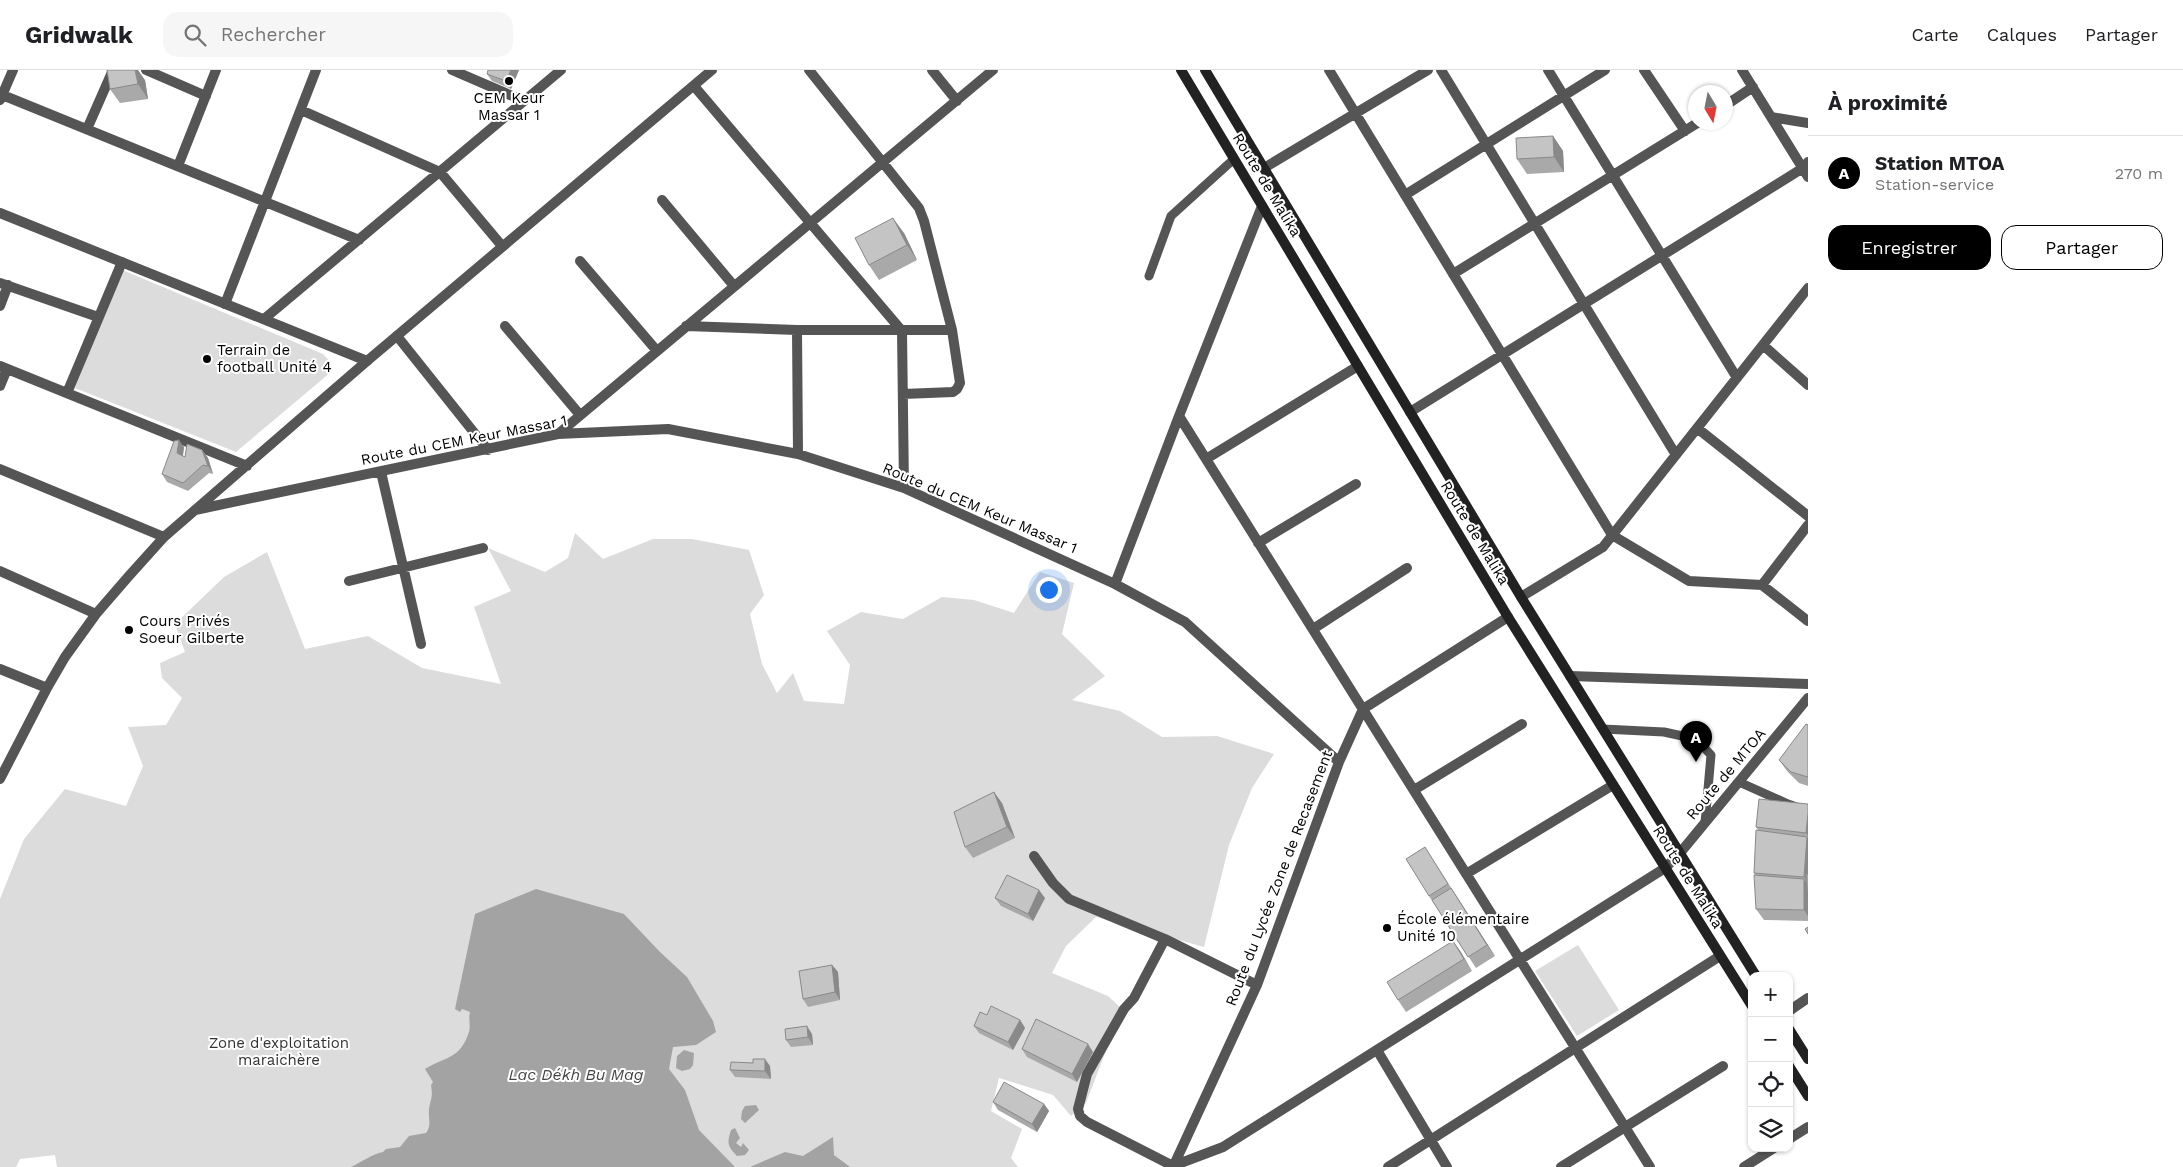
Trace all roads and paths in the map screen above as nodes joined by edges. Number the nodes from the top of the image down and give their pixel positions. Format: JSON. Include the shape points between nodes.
{"nodes":[{"id":1,"x":13,"y":70,"type":"edge"},
{"id":2,"x":113,"y":70,"type":"edge"},
{"id":3,"x":146,"y":70,"type":"edge"},
{"id":4,"x":216,"y":70,"type":"edge"},
{"id":5,"x":316,"y":70,"type":"edge"},
{"id":6,"x":452,"y":70,"type":"edge"},
{"id":7,"x":561,"y":70,"type":"edge"},
{"id":8,"x":712,"y":70,"type":"edge"},
{"id":9,"x":809,"y":70,"type":"edge"},
{"id":10,"x":932,"y":70,"type":"edge"},
{"id":11,"x":993,"y":70,"type":"edge"},
{"id":12,"x":1181,"y":70,"type":"edge"},
{"id":13,"x":1205,"y":70,"type":"edge"},
{"id":14,"x":1329,"y":70,"type":"edge"},
{"id":15,"x":1428,"y":70,"type":"edge"},
{"id":16,"x":1441,"y":70,"type":"edge"},
{"id":17,"x":1548,"y":70,"type":"edge"},
{"id":18,"x":1605,"y":70,"type":"edge"},
{"id":19,"x":1644,"y":70,"type":"edge"},
{"id":20,"x":1742,"y":70,"type":"edge"},
{"id":21,"x":694,"y":86,"type":"junction"},
{"id":22,"x":1752,"y":88,"type":"junction"},
{"id":23,"x":1563,"y":95,"type":"junction"},
{"id":24,"x":1,"y":96,"type":"edge"},
{"id":25,"x":206,"y":96,"type":"junction"},
{"id":26,"x":1733,"y":100,"type":"edge"},
{"id":27,"x":524,"y":101,"type":"junction"},
{"id":28,"x":957,"y":101,"type":"junction"},
{"id":29,"x":301,"y":110,"type":"junction"},
{"id":30,"x":1355,"y":113,"type":"junction"},
{"id":31,"x":1771,"y":117,"type":"junction"},
{"id":32,"x":1808,"y":123,"type":"edge"},
{"id":33,"x":87,"y":129,"type":"junction"},
{"id":34,"x":1688,"y":130,"type":"edge"},
{"id":35,"x":1685,"y":132,"type":"junction"},
{"id":36,"x":1486,"y":144,"type":"junction"},
{"id":37,"x":1234,"y":159,"type":"junction"},
{"id":38,"x":883,"y":162,"type":"junction"},
{"id":39,"x":178,"y":166,"type":"junction"},
{"id":40,"x":1264,"y":168,"type":"junction"},
{"id":41,"x":1806,"y":169,"type":"edge"},
{"id":42,"x":440,"y":172,"type":"junction"},
{"id":43,"x":1612,"y":176,"type":"junction"},
{"id":44,"x":1405,"y":194,"type":"junction"},
{"id":45,"x":662,"y":200,"type":"dead end"},
{"id":46,"x":265,"y":202,"type":"junction"},
{"id":47,"x":1262,"y":206,"type":"junction"},
{"id":48,"x":0,"y":212,"type":"edge"},
{"id":49,"x":810,"y":223,"type":"junction"},
{"id":50,"x":1535,"y":224,"type":"junction"},
{"id":51,"x":358,"y":240,"type":"junction"},
{"id":52,"x":502,"y":246,"type":"junction"},
{"id":53,"x":1662,"y":257,"type":"junction"},
{"id":54,"x":580,"y":261,"type":"dead end"},
{"id":55,"x":122,"y":262,"type":"junction"},
{"id":56,"x":1453,"y":274,"type":"junction"},
{"id":57,"x":1149,"y":276,"type":"dead end"},
{"id":58,"x":4,"y":284,"type":"edge"},
{"id":59,"x":734,"y":286,"type":"junction"},
{"id":60,"x":1808,"y":288,"type":"edge"},
{"id":61,"x":225,"y":304,"type":"junction"},
{"id":62,"x":1583,"y":304,"type":"junction"},
{"id":63,"x":0,"y":306,"type":"edge"},
{"id":64,"x":98,"y":318,"type":"junction"},
{"id":65,"x":264,"y":319,"type":"junction"},
{"id":66,"x":505,"y":326,"type":"dead end"},
{"id":67,"x":686,"y":326,"type":"junction"},
{"id":68,"x":796,"y":330,"type":"junction"},
{"id":69,"x":952,"y":330,"type":"junction"},
{"id":70,"x":902,"y":331,"type":"junction"},
{"id":71,"x":397,"y":336,"type":"junction"},
{"id":72,"x":1763,"y":345,"type":"junction"},
{"id":73,"x":657,"y":351,"type":"junction"},
{"id":74,"x":1502,"y":355,"type":"junction"},
{"id":75,"x":367,"y":361,"type":"junction"},
{"id":76,"x":1358,"y":366,"type":"junction"},
{"id":77,"x":4,"y":367,"type":"edge"},
{"id":78,"x":1737,"y":378,"type":"junction"},
{"id":79,"x":1808,"y":385,"type":"edge"},
{"id":80,"x":0,"y":386,"type":"edge"},
{"id":81,"x":67,"y":393,"type":"junction"},
{"id":82,"x":903,"y":394,"type":"junction"},
{"id":83,"x":1410,"y":412,"type":"junction"},
{"id":84,"x":580,"y":415,"type":"junction"},
{"id":85,"x":1179,"y":416,"type":"junction"},
{"id":86,"x":1697,"y":428,"type":"junction"},
{"id":87,"x":558,"y":434,"type":"junction"},
{"id":88,"x":488,"y":450,"type":"junction"},
{"id":89,"x":798,"y":454,"type":"junction"},
{"id":90,"x":1676,"y":455,"type":"junction"},
{"id":91,"x":1206,"y":459,"type":"junction"},
{"id":92,"x":247,"y":466,"type":"junction"},
{"id":93,"x":0,"y":469,"type":"edge"},
{"id":94,"x":381,"y":472,"type":"junction"},
{"id":95,"x":1356,"y":484,"type":"dead end"},
{"id":96,"x":904,"y":488,"type":"junction"},
{"id":97,"x":195,"y":510,"type":"junction"},
{"id":98,"x":1808,"y":516,"type":"edge"},
{"id":99,"x":1808,"y":525,"type":"edge"},
{"id":100,"x":1612,"y":535,"type":"junction"},
{"id":101,"x":164,"y":537,"type":"junction"},
{"id":102,"x":1258,"y":543,"type":"junction"},
{"id":103,"x":483,"y":548,"type":"dead end"},
{"id":104,"x":403,"y":568,"type":"junction"},
{"id":105,"x":1407,"y":568,"type":"dead end"},
{"id":106,"x":0,"y":571,"type":"edge"},
{"id":107,"x":349,"y":581,"type":"dead end"},
{"id":108,"x":1115,"y":584,"type":"junction"},
{"id":109,"x":1762,"y":585,"type":"junction"},
{"id":110,"x":1521,"y":597,"type":"junction"},
{"id":111,"x":96,"y":614,"type":"junction"},
{"id":112,"x":1508,"y":617,"type":"junction"},
{"id":113,"x":1808,"y":621,"type":"edge"},
{"id":114,"x":1313,"y":629,"type":"junction"},
{"id":115,"x":421,"y":644,"type":"dead end"},
{"id":116,"x":0,"y":669,"type":"edge"},
{"id":117,"x":1570,"y":676,"type":"junction"},
{"id":118,"x":1808,"y":684,"type":"edge"},
{"id":119,"x":47,"y":688,"type":"junction"},
{"id":120,"x":1808,"y":698,"type":"edge"},
{"id":121,"x":1363,"y":709,"type":"junction"},
{"id":122,"x":1522,"y":724,"type":"dead end"},
{"id":123,"x":1603,"y":729,"type":"junction"},
{"id":124,"x":1339,"y":762,"type":"junction"},
{"id":125,"x":0,"y":779,"type":"edge"},
{"id":126,"x":1738,"y":782,"type":"junction"},
{"id":127,"x":1613,"y":785,"type":"junction"},
{"id":128,"x":1414,"y":790,"type":"junction"},
{"id":129,"x":1808,"y":811,"type":"edge"},
{"id":130,"x":1705,"y":823,"type":"junction"},
{"id":131,"x":1680,"y":853,"type":"junction"},
{"id":132,"x":1034,"y":856,"type":"dead end"},
{"id":133,"x":1665,"y":868,"type":"junction"},
{"id":134,"x":1466,"y":874,"type":"junction"},
{"id":135,"x":1165,"y":939,"type":"junction"},
{"id":136,"x":1720,"y":956,"type":"junction"},
{"id":137,"x":1520,"y":960,"type":"junction"},
{"id":138,"x":1754,"y":972,"type":"edge"},
{"id":139,"x":1257,"y":985,"type":"junction"},
{"id":140,"x":1808,"y":998,"type":"edge"},
{"id":141,"x":1748,"y":1000,"type":"edge"},
{"id":142,"x":1793,"y":1008,"type":"edge"},
{"id":143,"x":1793,"y":1035,"type":"edge"},
{"id":144,"x":1575,"y":1048,"type":"junction"},
{"id":145,"x":1377,"y":1050,"type":"junction"},
{"id":146,"x":1808,"y":1059,"type":"edge"},
{"id":147,"x":1723,"y":1066,"type":"dead end"},
{"id":148,"x":1793,"y":1072,"type":"edge"},
{"id":149,"x":1808,"y":1096,"type":"edge"},
{"id":150,"x":1625,"y":1127,"type":"junction"},
{"id":151,"x":1808,"y":1127,"type":"edge"},
{"id":152,"x":1793,"y":1136,"type":"edge"},
{"id":153,"x":1431,"y":1140,"type":"junction"},
{"id":154,"x":1768,"y":1152,"type":"edge"},
{"id":155,"x":1173,"y":1167,"type":"edge"},
{"id":156,"x":1388,"y":1167,"type":"edge"},
{"id":157,"x":1447,"y":1167,"type":"edge"},
{"id":158,"x":1561,"y":1167,"type":"edge"},
{"id":159,"x":1650,"y":1167,"type":"edge"},
{"id":160,"x":1744,"y":1167,"type":"edge"}],
"edges":[{"from":1,"to":24,"type":"street"},
{"from":2,"to":33,"type":"street"},
{"from":3,"to":25,"type":"street"},
{"from":4,"to":25,"type":"street"},
{"from":5,"to":29,"type":"street"},
{"from":6,"to":27,"type":"street"},
{"from":7,"to":27,"type":"street"},
{"from":8,"to":21,"type":"street"},
{"from":9,"to":38,"type":"street"},
{"from":10,"to":28,"type":"street"},
{"from":11,"to":28,"type":"street"},
{"from":12,"to":37,"type":"main road","name":"Route de Malika"},
{"from":13,"to":40,"type":"main road","name":"Route de Malika"},
{"from":14,"to":30,"type":"street"},
{"from":15,"to":30,"type":"street"},
{"from":16,"to":36,"type":"street"},
{"from":17,"to":23,"type":"street"},
{"from":18,"to":23,"type":"street"},
{"from":19,"to":35,"type":"street"},
{"from":20,"to":22,"type":"street"},
{"from":21,"to":49,"type":"street"},
{"from":21,"to":52,"type":"street"},
{"from":22,"to":26,"type":"street"},
{"from":22,"to":31,"type":"street"},
{"from":23,"to":36,"type":"street"},
{"from":23,"to":43,"type":"street"},
{"from":24,"to":33,"type":"street"},
{"from":25,"to":39,"type":"street"},
{"from":27,"to":42,"type":"street"},
{"from":28,"to":38,"type":"street"},
{"from":29,"to":42,"type":"street"},
{"from":29,"to":46,"type":"street"},
{"from":30,"to":40,"type":"street"},
{"from":30,"to":44,"type":"street"},
{"from":31,"to":32,"type":"street"},
{"from":31,"to":41,"type":"street"},
{"from":33,"to":39,"type":"street"},
{"from":34,"to":35,"type":"street"},
{"from":35,"to":43,"type":"street"},
{"from":36,"to":44,"type":"street"},
{"from":36,"to":50,"type":"street"},
{"from":37,"to":47,"type":"main road","name":"Route de Malika"},
{"from":37,"to":57,"type":"lane","via":[[1171,216]]},
{"from":38,"to":49,"type":"street"},
{"from":38,"to":69,"type":"street","via":[[921,214]]},
{"from":39,"to":46,"type":"street"},
{"from":40,"to":83,"type":"main road","name":"Route de Malika"},
{"from":41,"to":53,"type":"street"},
{"from":42,"to":51,"type":"street"},
{"from":42,"to":52,"type":"street"},
{"from":43,"to":50,"type":"street"},
{"from":43,"to":53,"type":"street"},
{"from":44,"to":56,"type":"street"},
{"from":45,"to":59,"type":"street"},
{"from":46,"to":51,"type":"street"},
{"from":46,"to":61,"type":"street"},
{"from":47,"to":76,"type":"main road","name":"Route de Malika"},
{"from":47,"to":85,"type":"street"},
{"from":48,"to":55,"type":"street"},
{"from":49,"to":59,"type":"street"},
{"from":49,"to":70,"type":"street"},
{"from":50,"to":56,"type":"street"},
{"from":50,"to":62,"type":"street"},
{"from":51,"to":65,"type":"street"},
{"from":52,"to":71,"type":"street"},
{"from":53,"to":62,"type":"street"},
{"from":53,"to":78,"type":"street"},
{"from":54,"to":73,"type":"street"},
{"from":55,"to":61,"type":"street"},
{"from":55,"to":64,"type":"street"},
{"from":56,"to":74,"type":"street"},
{"from":58,"to":63,"type":"street"},
{"from":58,"to":64,"type":"street"},
{"from":59,"to":67,"type":"street"},
{"from":60,"to":72,"type":"street"},
{"from":61,"to":65,"type":"street"},
{"from":62,"to":74,"type":"street"},
{"from":62,"to":90,"type":"street"},
{"from":64,"to":81,"type":"street"},
{"from":65,"to":75,"type":"street"},
{"from":66,"to":84,"type":"street"},
{"from":67,"to":68,"type":"street"},
{"from":67,"to":73,"type":"street"},
{"from":68,"to":70,"type":"street"},
{"from":68,"to":89,"type":"street"},
{"from":69,"to":70,"type":"street"},
{"from":69,"to":82,"type":"street","via":[[960,379],[957,389],[952,392]]},
{"from":70,"to":82,"type":"street"},
{"from":71,"to":75,"type":"street"},
{"from":71,"to":88,"type":"street"},
{"from":72,"to":78,"type":"street"},
{"from":72,"to":79,"type":"street"},
{"from":73,"to":84,"type":"street"},
{"from":74,"to":83,"type":"street"},
{"from":74,"to":100,"type":"street"},
{"from":75,"to":92,"type":"street"},
{"from":76,"to":91,"type":"street"},
{"from":76,"to":112,"type":"main road","name":"Route de Malika"},
{"from":77,"to":80,"type":"street"},
{"from":77,"to":81,"type":"street"},
{"from":78,"to":86,"type":"street"},
{"from":81,"to":92,"type":"street"},
{"from":82,"to":96,"type":"street"},
{"from":83,"to":110,"type":"main road","name":"Route de Malika"},
{"from":84,"to":87,"type":"street"},
{"from":85,"to":91,"type":"street"},
{"from":85,"to":108,"type":"street"},
{"from":86,"to":90,"type":"street"},
{"from":86,"to":98,"type":"street"},
{"from":87,"to":88,"type":"street","name":"Route du CEM Keur Massar 1"},
{"from":87,"to":89,"type":"street","name":"Route du CEM Keur Massar 1","via":[[668,429]]},
{"from":88,"to":94,"type":"street","name":"Route du CEM Keur Massar 1"},
{"from":89,"to":96,"type":"street","name":"Route du CEM Keur Massar 1"},
{"from":90,"to":100,"type":"street"},
{"from":91,"to":102,"type":"street"},
{"from":92,"to":97,"type":"street"},
{"from":93,"to":101,"type":"street"},
{"from":94,"to":97,"type":"street","name":"Route du CEM Keur Massar 1"},
{"from":94,"to":104,"type":"street"},
{"from":95,"to":102,"type":"street"},
{"from":96,"to":108,"type":"street","name":"Route du CEM Keur Massar 1"},
{"from":97,"to":101,"type":"street"},
{"from":99,"to":109,"type":"street"},
{"from":100,"to":109,"type":"street","via":[[1689,581]]},
{"from":100,"to":110,"type":"street","via":[[1603,547]]},
{"from":101,"to":111,"type":"street"},
{"from":102,"to":114,"type":"street"},
{"from":103,"to":104,"type":"street"},
{"from":104,"to":107,"type":"street"},
{"from":104,"to":115,"type":"street"},
{"from":105,"to":114,"type":"street"},
{"from":106,"to":111,"type":"street"},
{"from":108,"to":124,"type":"street","name":"Route du CEM Keur Massar 1","via":[[1185,622]]},
{"from":109,"to":113,"type":"street"},
{"from":110,"to":117,"type":"main road","name":"Route de Malika"},
{"from":111,"to":119,"type":"street"},
{"from":112,"to":121,"type":"street"},
{"from":112,"to":127,"type":"main road","name":"Route de Malika"},
{"from":114,"to":121,"type":"street"},
{"from":116,"to":119,"type":"street"},
{"from":117,"to":118,"type":"street"},
{"from":117,"to":123,"type":"main road","name":"Route de Malika"},
{"from":119,"to":125,"type":"street"},
{"from":120,"to":126,"type":"street","name":"Route de MTOA"},
{"from":121,"to":124,"type":"street","name":"Route du Lycée Zone de Recasement"},
{"from":121,"to":128,"type":"street"},
{"from":122,"to":128,"type":"street"},
{"from":123,"to":130,"type":"lane","via":[[1664,732],[1696,739],[1711,755]]},
{"from":123,"to":131,"type":"main road","name":"Route de Malika"},
{"from":124,"to":139,"type":"street","name":"Route du Lycée Zone de Recasement"},
{"from":126,"to":129,"type":"lane"},
{"from":126,"to":130,"type":"street","name":"Route de MTOA"},
{"from":127,"to":133,"type":"main road","name":"Route de Malika"},
{"from":127,"to":134,"type":"street"},
{"from":128,"to":134,"type":"street"},
{"from":130,"to":131,"type":"street","name":"Route de MTOA"},
{"from":131,"to":133,"type":"street","name":"Route de MTOA"},
{"from":131,"to":138,"type":"main road","name":"Route de Malika"},
{"from":132,"to":135,"type":"street","via":[[1069,899]]},
{"from":133,"to":136,"type":"main road","name":"Route de Malika"},
{"from":133,"to":137,"type":"street","name":"Route de MTOA"},
{"from":134,"to":137,"type":"street"},
{"from":135,"to":139,"type":"street"},
{"from":135,"to":155,"type":"street","via":[[1134,998],[1124,1009],[1087,1074],[1078,1109],[1087,1122]]},
{"from":136,"to":141,"type":"main road","name":"Route de Malika"},
{"from":136,"to":144,"type":"street"},
{"from":137,"to":144,"type":"street"},
{"from":137,"to":145,"type":"street","name":"Route de MTOA"},
{"from":139,"to":155,"type":"street","name":"Route du Lycée Zone de Recasement"},
{"from":140,"to":142,"type":"street"},
{"from":143,"to":146,"type":"main road"},
{"from":144,"to":150,"type":"street"},
{"from":144,"to":153,"type":"street"},
{"from":145,"to":153,"type":"street"},
{"from":145,"to":155,"type":"street","name":"Route de MTOA","via":[[1223,1147]]},
{"from":147,"to":150,"type":"street"},
{"from":148,"to":149,"type":"main road"},
{"from":150,"to":158,"type":"street"},
{"from":150,"to":159,"type":"street"},
{"from":151,"to":152,"type":"street"},
{"from":153,"to":156,"type":"street"},
{"from":153,"to":157,"type":"street"},
{"from":154,"to":160,"type":"street"}]}
